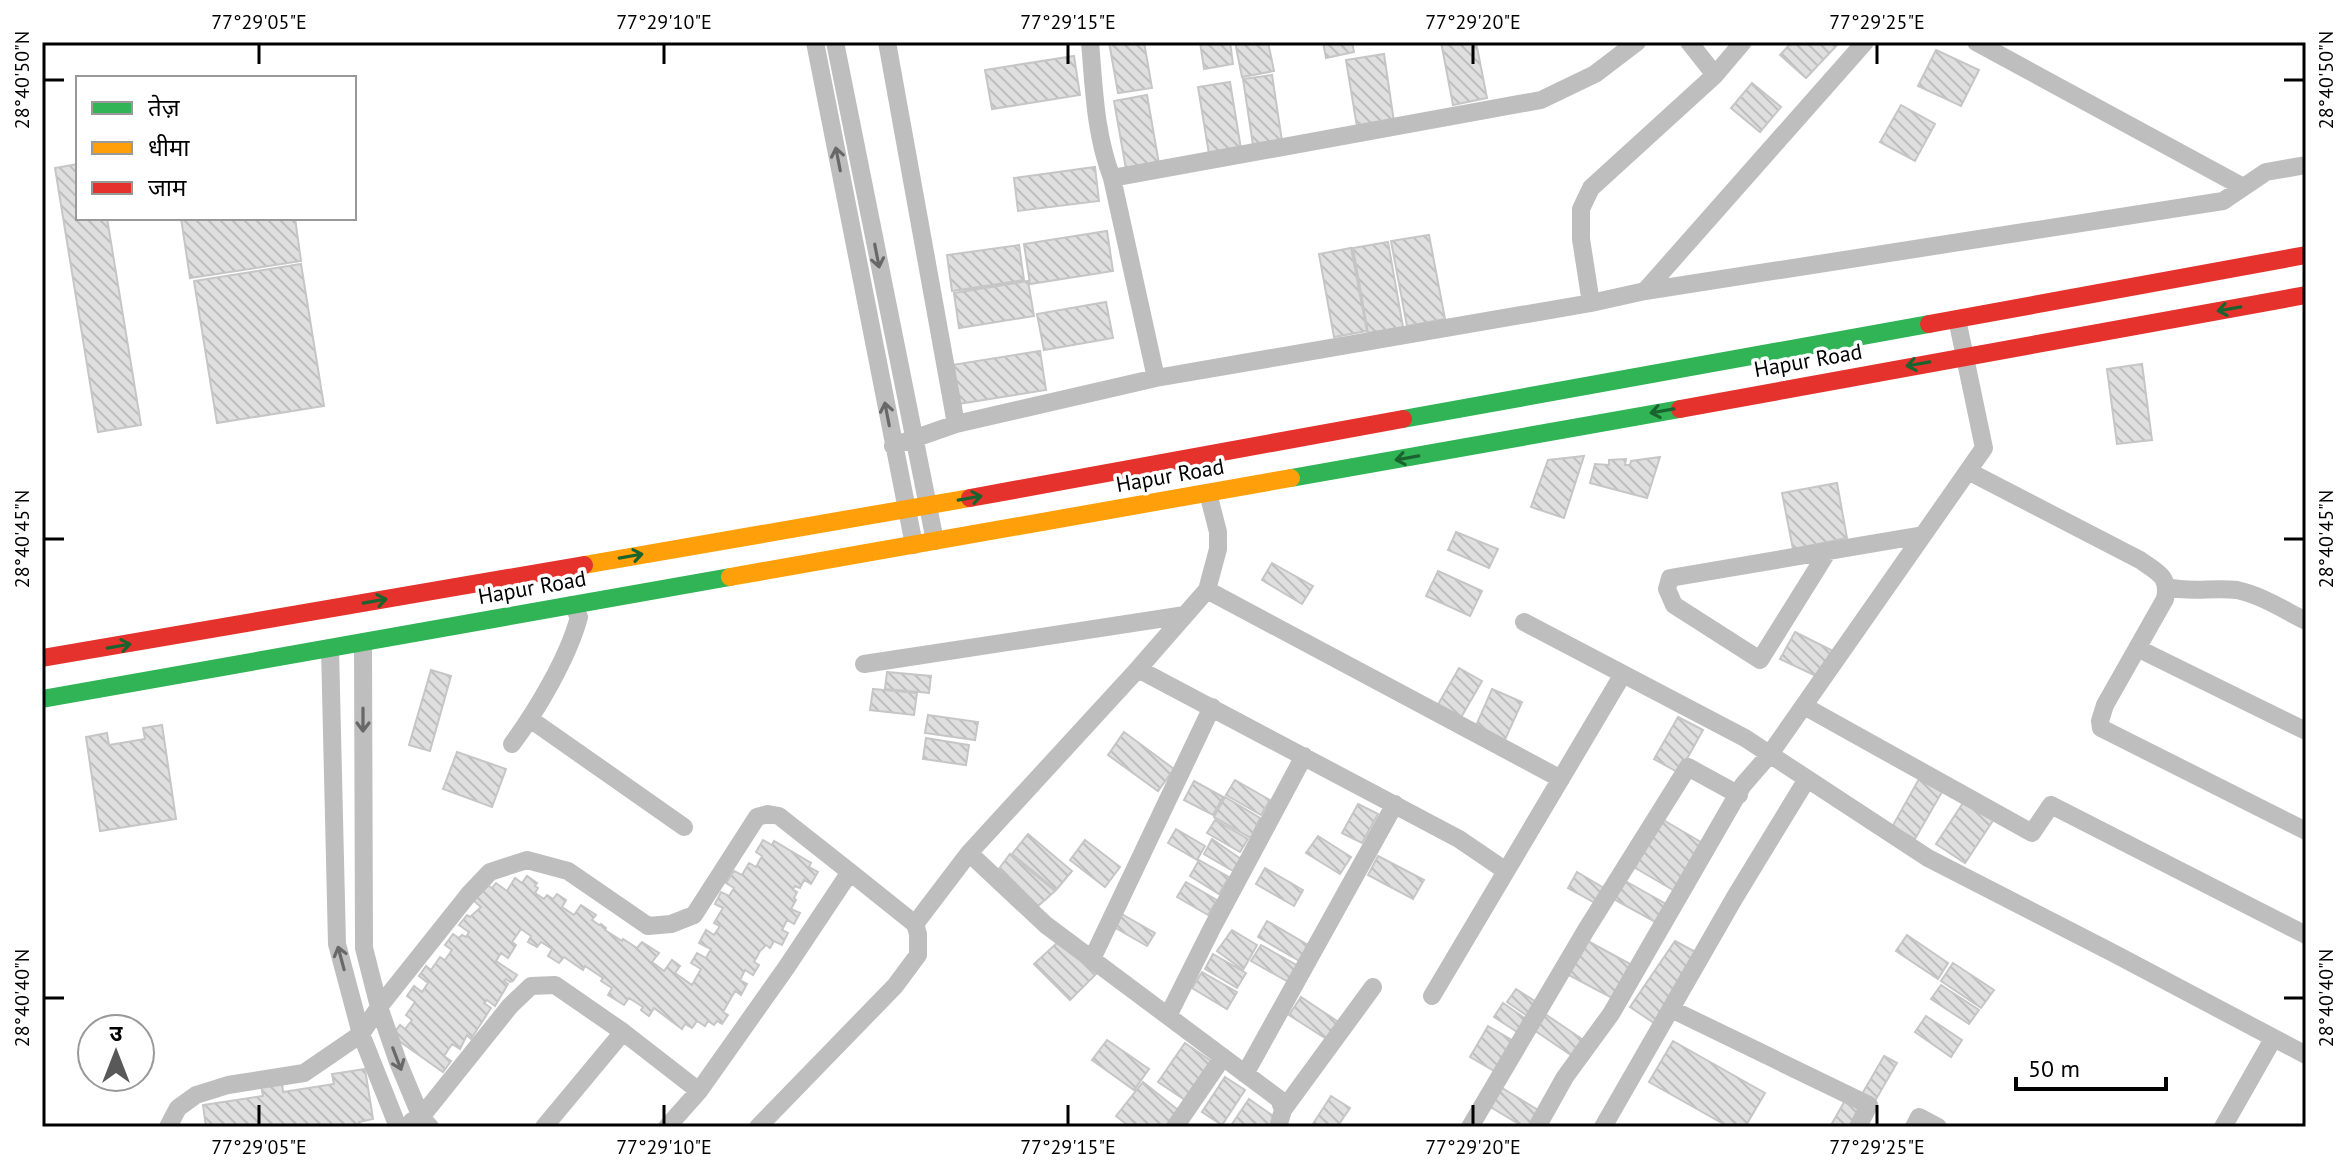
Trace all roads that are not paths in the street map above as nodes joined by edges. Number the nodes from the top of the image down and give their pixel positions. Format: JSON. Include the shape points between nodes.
{"nodes":[{"id":1,"x":815,"y":42,"type":"edge"},
{"id":2,"x":835,"y":42,"type":"edge"},
{"id":3,"x":887,"y":42,"type":"edge"},
{"id":4,"x":1090,"y":42,"type":"edge"},
{"id":5,"x":1637,"y":42,"type":"edge"},
{"id":6,"x":1689,"y":42,"type":"edge"},
{"id":7,"x":1743,"y":42,"type":"edge"},
{"id":8,"x":1865,"y":42,"type":"edge"},
{"id":9,"x":1976,"y":42,"type":"edge"},
{"id":10,"x":1715,"y":75,"type":"junction"},
{"id":11,"x":2306,"y":165,"type":"edge"},
{"id":12,"x":1112,"y":178,"type":"junction"},
{"id":13,"x":2243,"y":187,"type":"junction"},
{"id":14,"x":2306,"y":255,"type":"edge"},
{"id":15,"x":1645,"y":291,"type":"junction"},
{"id":16,"x":2306,"y":295,"type":"edge"},
{"id":17,"x":1591,"y":303,"type":"junction"},
{"id":18,"x":1957,"y":319,"type":"junction"},
{"id":19,"x":1965,"y":355,"type":"junction"},
{"id":20,"x":1156,"y":378,"type":"junction"},
{"id":21,"x":956,"y":424,"type":"junction"},
{"id":22,"x":915,"y":438,"type":"junction"},
{"id":23,"x":893,"y":446,"type":"junction"},
{"id":24,"x":1968,"y":471,"type":"junction"},
{"id":25,"x":1208,"y":493,"type":"junction"},
{"id":26,"x":928,"y":506,"type":"junction"},
{"id":27,"x":906,"y":510,"type":"junction"},
{"id":28,"x":1923,"y":535,"type":"junction"},
{"id":29,"x":935,"y":541,"type":"junction"},
{"id":30,"x":914,"y":545,"type":"junction"},
{"id":31,"x":1828,"y":551,"type":"junction"},
{"id":32,"x":2167,"y":587,"type":"junction"},
{"id":33,"x":1207,"y":590,"type":"junction"},
{"id":34,"x":572,"y":605,"type":"junction"},
{"id":35,"x":1185,"y":615,"type":"junction"},
{"id":36,"x":2306,"y":621,"type":"edge"},
{"id":37,"x":1524,"y":622,"type":"dead end"},
{"id":38,"x":363,"y":642,"type":"junction"},
{"id":39,"x":330,"y":648,"type":"junction"},
{"id":40,"x":2137,"y":648,"type":"junction"},
{"id":41,"x":42,"y":658,"type":"edge"},
{"id":42,"x":864,"y":664,"type":"dead end"},
{"id":43,"x":1138,"y":669,"type":"junction"},
{"id":44,"x":1623,"y":674,"type":"junction"},
{"id":45,"x":42,"y":699,"type":"edge"},
{"id":46,"x":1804,"y":706,"type":"junction"},
{"id":47,"x":1212,"y":707,"type":"junction"},
{"id":48,"x":530,"y":719,"type":"junction"},
{"id":49,"x":2306,"y":731,"type":"edge"},
{"id":50,"x":512,"y":744,"type":"dead end"},
{"id":51,"x":1770,"y":754,"type":"junction"},
{"id":52,"x":1304,"y":756,"type":"junction"},
{"id":53,"x":1561,"y":779,"type":"junction"},
{"id":54,"x":1807,"y":779,"type":"junction"},
{"id":55,"x":363,"y":790,"type":"junction"},
{"id":56,"x":333,"y":791,"type":"junction"},
{"id":57,"x":1739,"y":795,"type":"junction"},
{"id":58,"x":1395,"y":804,"type":"junction"},
{"id":59,"x":684,"y":827,"type":"dead end"},
{"id":60,"x":2306,"y":831,"type":"edge"},
{"id":61,"x":969,"y":853,"type":"junction"},
{"id":62,"x":1506,"y":871,"type":"junction"},
{"id":63,"x":850,"y":872,"type":"junction"},
{"id":64,"x":915,"y":924,"type":"junction"},
{"id":65,"x":2306,"y":935,"type":"edge"},
{"id":66,"x":1092,"y":959,"type":"junction"},
{"id":67,"x":1373,"y":987,"type":"dead end"},
{"id":68,"x":1432,"y":996,"type":"dead end"},
{"id":69,"x":379,"y":1007,"type":"junction"},
{"id":70,"x":1671,"y":1009,"type":"junction"},
{"id":71,"x":1168,"y":1016,"type":"junction"},
{"id":72,"x":623,"y":1032,"type":"junction"},
{"id":73,"x":361,"y":1034,"type":"junction"},
{"id":74,"x":2273,"y":1039,"type":"junction"},
{"id":75,"x":2306,"y":1055,"type":"edge"},
{"id":76,"x":1223,"y":1057,"type":"junction"},
{"id":77,"x":1245,"y":1074,"type":"junction"},
{"id":78,"x":699,"y":1091,"type":"junction"},
{"id":79,"x":1280,"y":1119,"type":"edge"},
{"id":80,"x":426,"y":1122,"type":"edge"},
{"id":81,"x":168,"y":1127,"type":"edge"},
{"id":82,"x":398,"y":1127,"type":"edge"},
{"id":83,"x":544,"y":1127,"type":"edge"},
{"id":84,"x":667,"y":1127,"type":"edge"},
{"id":85,"x":758,"y":1127,"type":"edge"},
{"id":86,"x":1175,"y":1127,"type":"edge"},
{"id":87,"x":1470,"y":1127,"type":"edge"},
{"id":88,"x":1537,"y":1127,"type":"edge"},
{"id":89,"x":1603,"y":1127,"type":"edge"},
{"id":90,"x":1858,"y":1127,"type":"edge"},
{"id":91,"x":1914,"y":1127,"type":"edge"},
{"id":92,"x":1938,"y":1127,"type":"edge"},
{"id":93,"x":2223,"y":1127,"type":"edge"}],
"edges":[{"from":23,"to":1,"type":"street","one_way":true},
{"from":2,"to":22,"type":"street","one_way":true},
{"from":3,"to":21,"type":"street"},
{"from":4,"to":12,"type":"street","via":[[1096,113]]},
{"from":5,"to":12,"type":"street","via":[[1595,74],[1541,100]]},
{"from":6,"to":10,"type":"street"},
{"from":7,"to":10,"type":"street"},
{"from":8,"to":15,"type":"street"},
{"from":9,"to":13,"type":"street"},
{"from":10,"to":17,"type":"street","via":[[1591,188],[1581,209]]},
{"from":11,"to":13,"type":"street","via":[[2266,172]]},
{"from":12,"to":20,"type":"street"},
{"from":13,"to":15,"type":"street","via":[[2223,201]]},
{"from":14,"to":18,"type":"main road","name":"Hapur Road"},
{"from":15,"to":17,"type":"street"},
{"from":16,"to":19,"type":"main road","name":"Hapur Road","one_way":true},
{"from":17,"to":20,"type":"street"},
{"from":18,"to":19,"type":"street"},
{"from":26,"to":18,"type":"main road","name":"Hapur Road","one_way":true},
{"from":19,"to":24,"type":"street","via":[[1984,448]]},
{"from":19,"to":25,"type":"main road","name":"Hapur Road","one_way":true},
{"from":20,"to":21,"type":"street"},
{"from":21,"to":22,"type":"street"},
{"from":22,"to":23,"type":"street"},
{"from":22,"to":26,"type":"street"},
{"from":23,"to":27,"type":"street"},
{"from":24,"to":28,"type":"street"},
{"from":24,"to":32,"type":"street","via":[[2140,560],[2160,574]]},
{"from":25,"to":29,"type":"main road","name":"Hapur Road"},
{"from":25,"to":33,"type":"street","via":[[1218,549]]},
{"from":26,"to":27,"type":"main road","name":"Hapur Road"},
{"from":26,"to":29,"type":"street"},
{"from":27,"to":30,"type":"street"},
{"from":41,"to":27,"type":"main road","name":"Hapur Road","one_way":true},
{"from":28,"to":31,"type":"street"},
{"from":28,"to":46,"type":"street"},
{"from":29,"to":30,"type":"main road","name":"Hapur Road"},
{"from":30,"to":34,"type":"main road","name":"Hapur Road"},
{"from":31,"to":31,"type":"street","via":[[1760,660],[1674,605],[1667,589],[1670,578]]},
{"from":32,"to":36,"type":"street","via":[[2236,590]]},
{"from":32,"to":40,"type":"street"},
{"from":33,"to":35,"type":"street"},
{"from":33,"to":53,"type":"street"},
{"from":34,"to":38,"type":"main road","name":"Hapur Road"},
{"from":34,"to":48,"type":"street","via":[[579,617],[575,633]]},
{"from":35,"to":42,"type":"street"},
{"from":35,"to":43,"type":"street"},
{"from":37,"to":44,"type":"street"},
{"from":38,"to":39,"type":"main road","name":"Hapur Road"},
{"from":38,"to":55,"type":"street","one_way":true},
{"from":39,"to":45,"type":"main road","name":"Hapur Road"},
{"from":39,"to":56,"type":"street"},
{"from":40,"to":49,"type":"street"},
{"from":40,"to":60,"type":"street","via":[[2105,705],[2101,728]]},
{"from":43,"to":47,"type":"street"},
{"from":43,"to":61,"type":"street"},
{"from":44,"to":51,"type":"street"},
{"from":44,"to":53,"type":"street"},
{"from":46,"to":51,"type":"street"},
{"from":46,"to":65,"type":"street","via":[[2032,833],[2051,805]]},
{"from":47,"to":52,"type":"street"},
{"from":47,"to":66,"type":"street"},
{"from":48,"to":50,"type":"street"},
{"from":48,"to":59,"type":"street"},
{"from":51,"to":54,"type":"street"},
{"from":51,"to":57,"type":"street"},
{"from":52,"to":58,"type":"street"},
{"from":52,"to":71,"type":"street"},
{"from":53,"to":62,"type":"street"},
{"from":54,"to":70,"type":"street"},
{"from":54,"to":74,"type":"street","via":[[1928,858]]},
{"from":55,"to":56,"type":"street"},
{"from":55,"to":69,"type":"street","via":[[364,948]]},
{"from":73,"to":56,"type":"street","one_way":true,"via":[[337,944]]},
{"from":57,"to":87,"type":"street","via":[[1688,767]]},
{"from":57,"to":88,"type":"street","via":[[1611,1014]]},
{"from":58,"to":62,"type":"street"},
{"from":58,"to":77,"type":"street"},
{"from":61,"to":64,"type":"street"},
{"from":61,"to":66,"type":"street","via":[[1046,925]]},
{"from":62,"to":68,"type":"street"},
{"from":63,"to":64,"type":"street"},
{"from":63,"to":69,"type":"street","via":[[779,816],[768,814],[757,817],[694,915],[648,926],[568,871],[527,860],[490,872]]},
{"from":63,"to":78,"type":"street"},
{"from":64,"to":85,"type":"street","via":[[918,955],[895,986]]},
{"from":66,"to":71,"type":"street"},
{"from":67,"to":79,"type":"street"},
{"from":69,"to":73,"type":"street"},
{"from":69,"to":80,"type":"street","one_way":true},
{"from":70,"to":89,"type":"street"},
{"from":70,"to":90,"type":"street","via":[[1869,1105]]},
{"from":71,"to":76,"type":"street"},
{"from":72,"to":78,"type":"street"},
{"from":72,"to":80,"type":"street","via":[[555,985],[531,986],[510,1006]]},
{"from":72,"to":83,"type":"street"},
{"from":73,"to":81,"type":"street","via":[[304,1073],[196,1095],[178,1108]]},
{"from":73,"to":82,"type":"street"},
{"from":74,"to":75,"type":"street"},
{"from":74,"to":93,"type":"street"},
{"from":76,"to":77,"type":"street"},
{"from":76,"to":86,"type":"street"},
{"from":77,"to":79,"type":"street","via":[[1279,1099]]},
{"from":78,"to":84,"type":"street"},
{"from":80,"to":82,"type":"street"},
{"from":91,"to":92,"type":"street","via":[[1919,1117]]}]}
